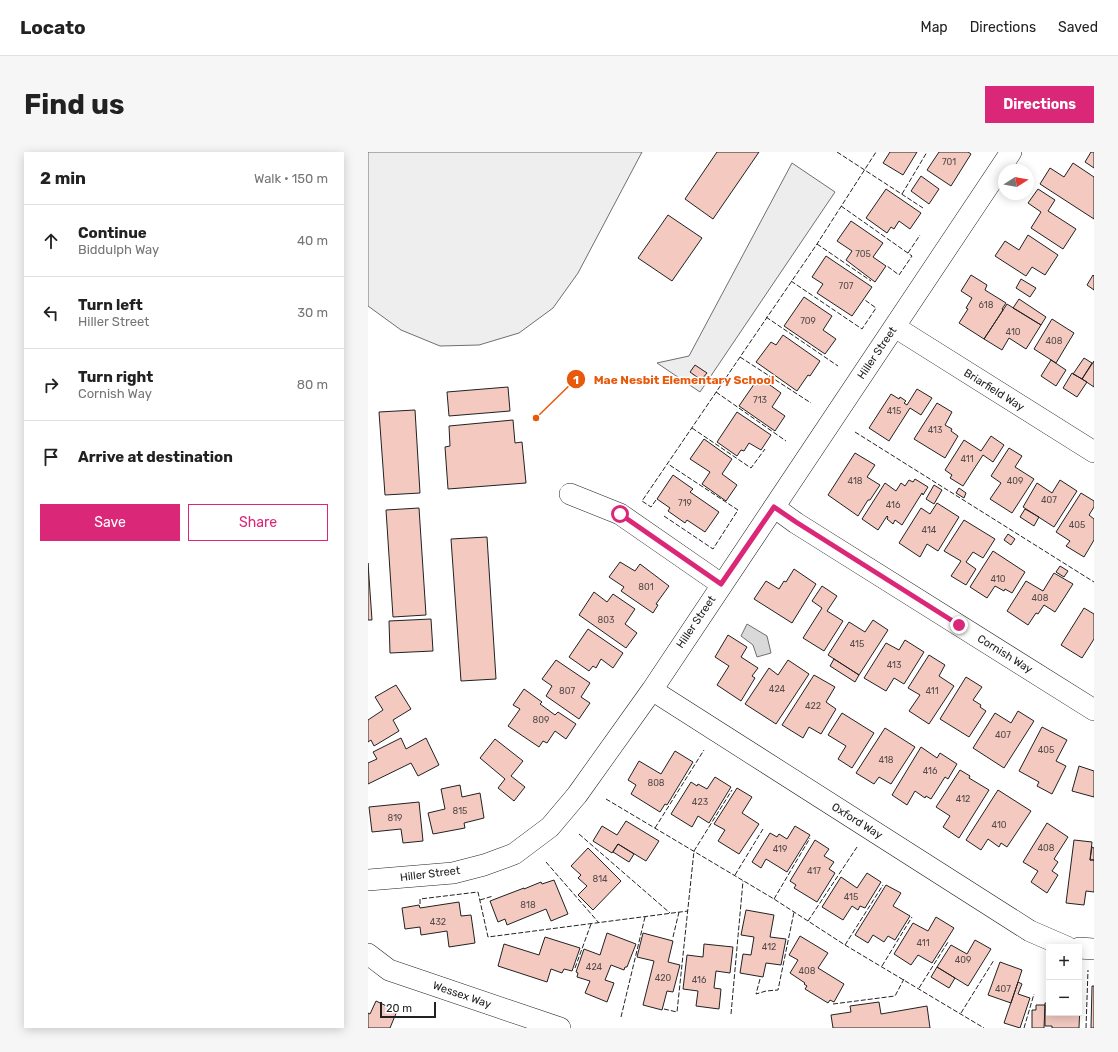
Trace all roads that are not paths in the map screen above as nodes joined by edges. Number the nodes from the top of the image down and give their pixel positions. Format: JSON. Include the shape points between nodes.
{"nodes":[{"id":1,"x":1011,"y":152,"type":"edge"},
{"id":2,"x":895,"y":327,"type":"junction"},
{"id":3,"x":1094,"y":452,"type":"edge"},
{"id":4,"x":570,"y":494,"type":"dead end"},
{"id":5,"x":774,"y":507,"type":"junction"},
{"id":6,"x":721,"y":584,"type":"junction"},
{"id":7,"x":652,"y":690,"type":"junction"},
{"id":8,"x":1094,"y":710,"type":"edge"},
{"id":9,"x":368,"y":880,"type":"edge"},
{"id":10,"x":1059,"y":944,"type":"edge"},
{"id":11,"x":1082,"y":948,"type":"edge"},
{"id":12,"x":1094,"y":948,"type":"edge"},
{"id":13,"x":368,"y":954,"type":"edge"},
{"id":14,"x":560,"y":1028,"type":"edge"}],
"edges":[{"from":1,"to":2,"type":"street","name":"Hiller Street"},
{"from":2,"to":3,"type":"street","name":"Briarfield Way"},
{"from":2,"to":5,"type":"street","name":"Hiller Street"},
{"from":4,"to":6,"type":"street","via":[[620,514]]},
{"from":5,"to":6,"type":"street","name":"Hiller Street"},
{"from":5,"to":8,"type":"street","name":"Cornish Way"},
{"from":6,"to":7,"type":"street","name":"Hiller Street"},
{"from":7,"to":9,"type":"street","name":"Hiller Street","via":[[577,795],[550,827],[514,854],[453,873]]},
{"from":7,"to":10,"type":"street","name":"Oxford Way","via":[[1030,931]]},
{"from":11,"to":12,"type":"street"},
{"from":13,"to":14,"type":"street","name":"Wessex Way","via":[[389,970]]}]}
